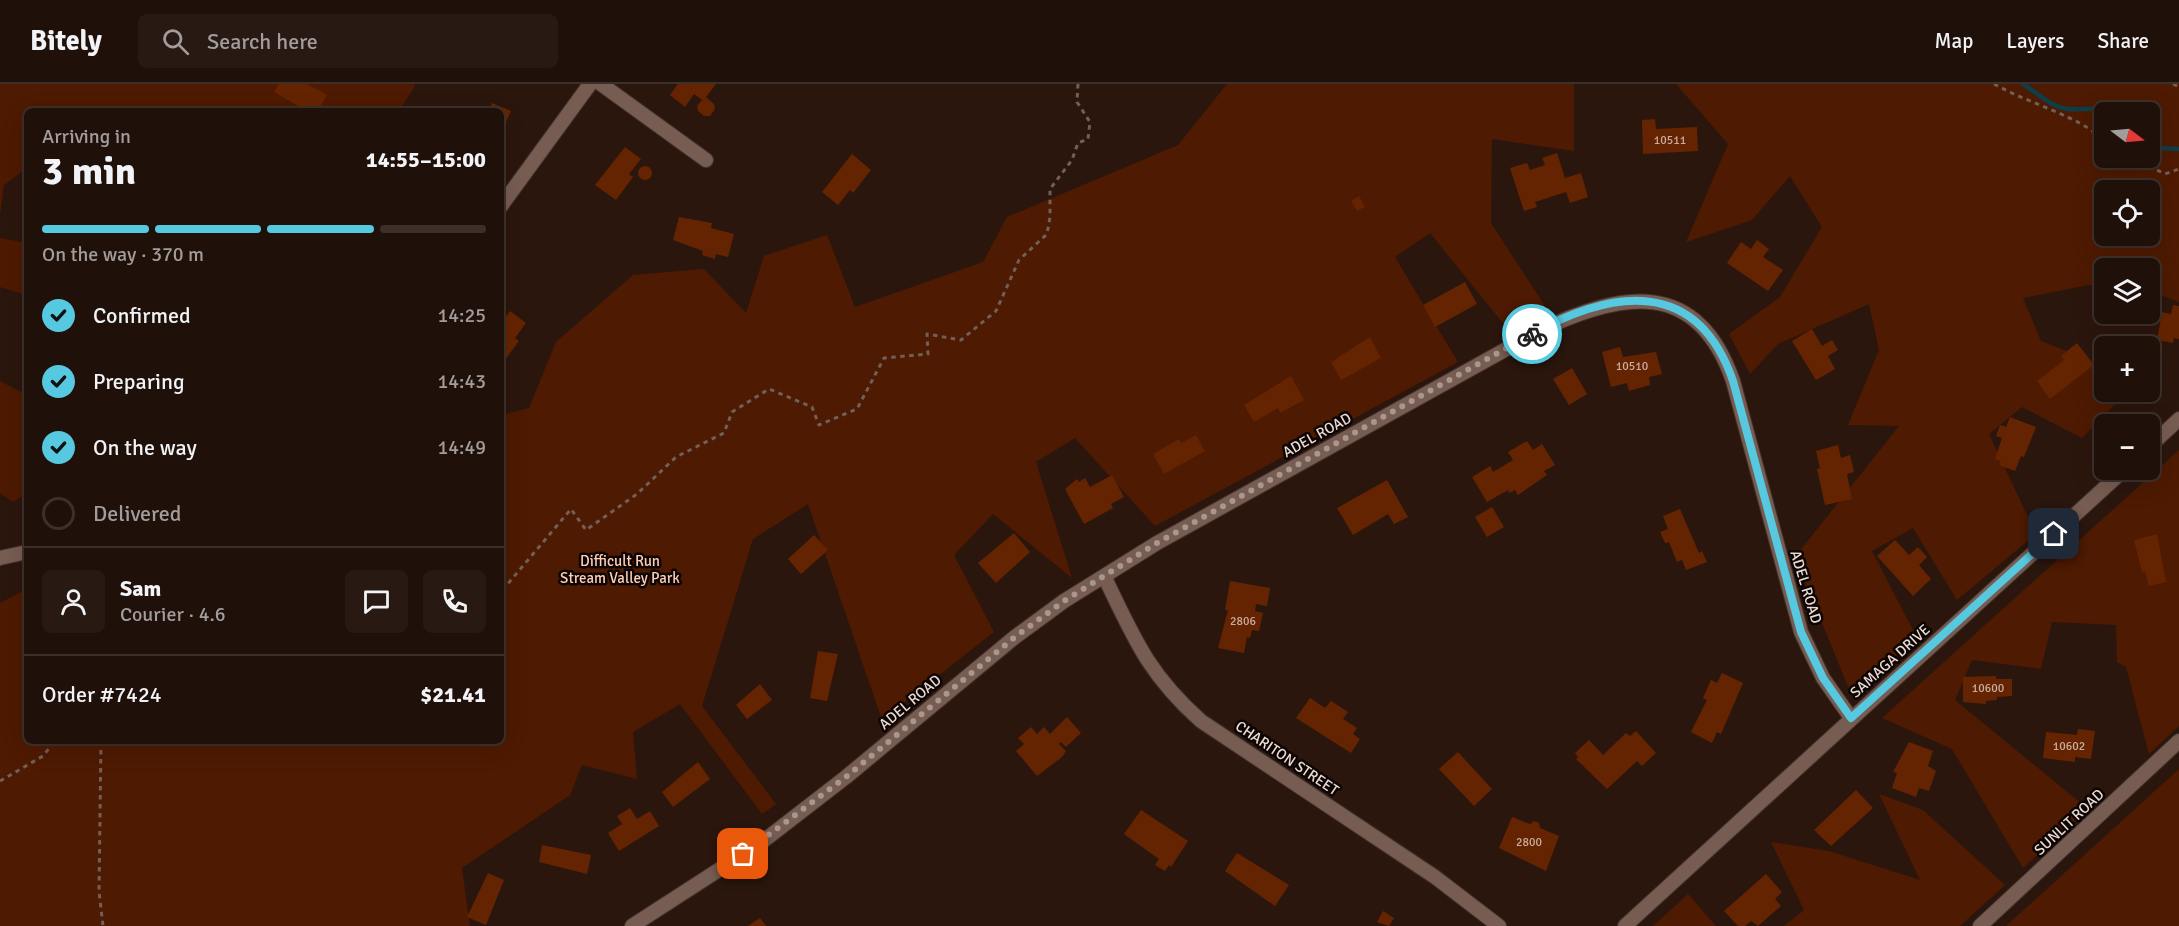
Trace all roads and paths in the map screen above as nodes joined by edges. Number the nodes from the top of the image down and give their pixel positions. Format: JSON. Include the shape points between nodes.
{"nodes":[{"id":1,"x":590,"y":84,"type":"edge"},
{"id":2,"x":601,"y":84,"type":"edge"},
{"id":3,"x":1078,"y":84,"type":"edge"},
{"id":4,"x":1994,"y":84,"type":"edge"},
{"id":5,"x":2173,"y":84,"type":"edge"},
{"id":6,"x":2179,"y":87,"type":"edge"},
{"id":7,"x":2094,"y":133,"type":"edge"},
{"id":8,"x":706,"y":160,"type":"dead end"},
{"id":9,"x":2153,"y":168,"type":"edge"},
{"id":10,"x":2179,"y":169,"type":"edge"},
{"id":11,"x":504,"y":202,"type":"edge"},
{"id":12,"x":2179,"y":419,"type":"edge"},
{"id":13,"x":2160,"y":437,"type":"edge"},
{"id":14,"x":2113,"y":480,"type":"edge"},
{"id":15,"x":24,"y":553,"type":"edge"},
{"id":16,"x":0,"y":558,"type":"edge"},
{"id":17,"x":1104,"y":576,"type":"junction"},
{"id":18,"x":504,"y":586,"type":"edge"},
{"id":19,"x":1851,"y":718,"type":"junction"},
{"id":20,"x":2179,"y":741,"type":"edge"},
{"id":21,"x":53,"y":744,"type":"edge"},
{"id":22,"x":101,"y":744,"type":"edge"},
{"id":23,"x":0,"y":780,"type":"edge"},
{"id":24,"x":103,"y":926,"type":"edge"},
{"id":25,"x":632,"y":926,"type":"edge"},
{"id":26,"x":1499,"y":926,"type":"edge"},
{"id":27,"x":1625,"y":926,"type":"edge"},
{"id":28,"x":1980,"y":926,"type":"edge"}],
"edges":[{"from":1,"to":11,"type":"street"},
{"from":2,"to":8,"type":"street"},
{"from":3,"to":18,"type":"path","via":[[1077,102],[1090,122],[1088,138],[1077,143],[1072,160],[1050,189],[1047,234],[1019,260],[996,311],[961,340],[927,334],[928,354],[884,358],[857,409],[819,425],[812,406],[769,389],[732,412],[724,433],[676,457],[637,494],[586,530],[571,509]]},
{"from":4,"to":7,"type":"path","via":[[2061,112]]},
{"from":5,"to":6,"type":"path"},
{"from":9,"to":10,"type":"path","via":[[2165,174]]},
{"from":12,"to":13,"type":"street"},
{"from":14,"to":19,"type":"street","name":"SAMAGA DRIVE"},
{"from":15,"to":16,"type":"street"},
{"from":17,"to":19,"type":"street","name":"ADEL ROAD","via":[[1539,331],[1594,307],[1628,301],[1662,304],[1678,310],[1707,331],[1727,363],[1801,632],[1823,678]]},
{"from":17,"to":25,"type":"street","name":"ADEL ROAD","via":[[1015,637],[762,842]]},
{"from":17,"to":26,"type":"street","name":"CHARITON STREET","via":[[1134,641],[1159,679],[1201,721],[1435,877]]},
{"from":19,"to":27,"type":"street","name":"SAMAGA DRIVE"},
{"from":20,"to":28,"type":"street","name":"SUNLIT ROAD"},
{"from":21,"to":23,"type":"path","via":[[43,756]]},
{"from":22,"to":24,"type":"path","via":[[99,891]]}]}
